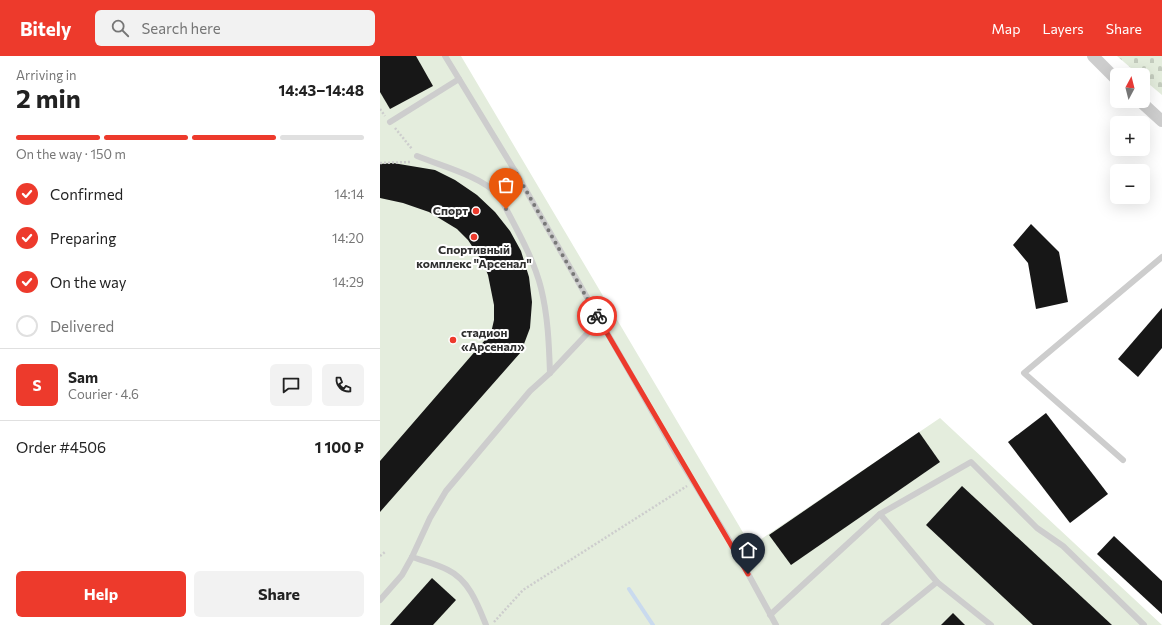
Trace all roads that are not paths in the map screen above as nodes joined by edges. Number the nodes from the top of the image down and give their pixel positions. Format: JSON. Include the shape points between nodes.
{"nodes":[{"id":1,"x":446,"y":56,"type":"edge"},
{"id":2,"x":1093,"y":56,"type":"edge"},
{"id":3,"x":1110,"y":73,"type":"edge"},
{"id":4,"x":459,"y":79,"type":"junction"},
{"id":5,"x":1148,"y":108,"type":"edge"},
{"id":6,"x":1162,"y":121,"type":"edge"},
{"id":7,"x":390,"y":122,"type":"road end"},
{"id":8,"x":418,"y":156,"type":"road end"},
{"id":9,"x":515,"y":171,"type":"junction"},
{"id":10,"x":492,"y":188,"type":"junction"},
{"id":11,"x":1162,"y":257,"type":"edge"},
{"id":12,"x":600,"y":320,"type":"junction"},
{"id":13,"x":550,"y":374,"type":"junction"},
{"id":14,"x":1123,"y":460,"type":"dead end"},
{"id":15,"x":880,"y":514,"type":"junction"},
{"id":16,"x":412,"y":557,"type":"junction"},
{"id":17,"x":937,"y":582,"type":"junction"},
{"id":18,"x":380,"y":600,"type":"edge"},
{"id":19,"x":770,"y":615,"type":"junction"},
{"id":20,"x":486,"y":625,"type":"edge"},
{"id":21,"x":776,"y":625,"type":"edge"},
{"id":22,"x":884,"y":625,"type":"edge"},
{"id":23,"x":990,"y":625,"type":"edge"},
{"id":24,"x":1144,"y":625,"type":"edge"}],
"edges":[{"from":1,"to":4,"type":"lane"},
{"from":2,"to":3,"type":"street"},
{"from":4,"to":7,"type":"lane"},
{"from":4,"to":9,"type":"lane"},
{"from":5,"to":6,"type":"street"},
{"from":8,"to":10,"type":"lane"},
{"from":9,"to":10,"type":"lane"},
{"from":9,"to":12,"type":"lane"},
{"from":10,"to":13,"type":"lane","via":[[500,195],[541,287],[547,321]]},
{"from":11,"to":14,"type":"lane","via":[[1024,373]]},
{"from":12,"to":13,"type":"lane"},
{"from":12,"to":19,"type":"lane"},
{"from":13,"to":16,"type":"lane","via":[[530,391],[446,491]]},
{"from":15,"to":17,"type":"lane"},
{"from":15,"to":19,"type":"lane"},
{"from":15,"to":24,"type":"lane","via":[[971,462],[1037,528],[1063,546]]},
{"from":16,"to":18,"type":"lane","via":[[402,575]]},
{"from":16,"to":20,"type":"lane","via":[[448,570],[465,583]]},
{"from":17,"to":22,"type":"lane"},
{"from":17,"to":23,"type":"lane"},
{"from":19,"to":21,"type":"lane"}]}
